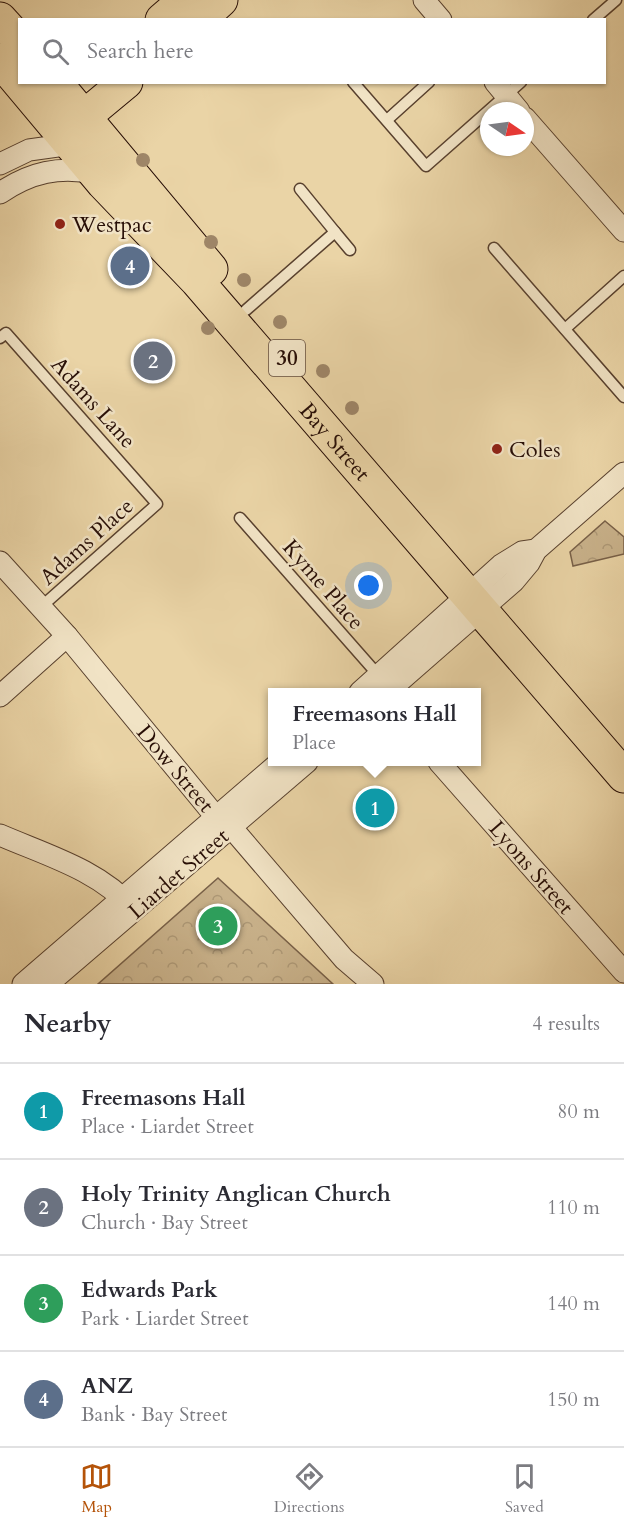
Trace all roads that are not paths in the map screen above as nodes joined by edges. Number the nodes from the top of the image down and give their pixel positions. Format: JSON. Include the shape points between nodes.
{"nodes":[{"id":1,"x":185,"y":0,"type":"edge"},
{"id":2,"x":221,"y":0,"type":"edge"},
{"id":3,"x":424,"y":0,"type":"edge"},
{"id":4,"x":616,"y":0,"type":"edge"},
{"id":5,"x":164,"y":18,"type":"edge"},
{"id":6,"x":201,"y":18,"type":"edge"},
{"id":7,"x":439,"y":18,"type":"edge"},
{"id":8,"x":595,"y":18,"type":"edge"},
{"id":9,"x":0,"y":19,"type":"edge"},
{"id":10,"x":18,"y":39,"type":"edge"},
{"id":11,"x":0,"y":60,"type":"edge"},
{"id":12,"x":18,"y":74,"type":"edge"},
{"id":13,"x":32,"y":84,"type":"edge"},
{"id":14,"x":122,"y":84,"type":"edge"},
{"id":15,"x":355,"y":84,"type":"edge"},
{"id":16,"x":427,"y":84,"type":"edge"},
{"id":17,"x":510,"y":93,"type":"edge"},
{"id":18,"x":66,"y":110,"type":"edge"},
{"id":19,"x":387,"y":120,"type":"junction"},
{"id":20,"x":534,"y":128,"type":"edge"},
{"id":21,"x":103,"y":161,"type":"junction"},
{"id":22,"x":0,"y":164,"type":"edge"},
{"id":23,"x":300,"y":189,"type":"dead end"},
{"id":24,"x":0,"y":193,"type":"edge"},
{"id":25,"x":624,"y":231,"type":"edge"},
{"id":26,"x":334,"y":232,"type":"junction"},
{"id":27,"x":494,"y":248,"type":"dead end"},
{"id":28,"x":350,"y":250,"type":"dead end"},
{"id":29,"x":624,"y":276,"type":"edge"},
{"id":30,"x":246,"y":310,"type":"junction"},
{"id":31,"x":565,"y":329,"type":"junction"},
{"id":32,"x":0,"y":338,"type":"edge"},
{"id":33,"x":624,"y":397,"type":"edge"},
{"id":34,"x":621,"y":483,"type":"edge"},
{"id":35,"x":157,"y":504,"type":"joint"},
{"id":36,"x":240,"y":518,"type":"dead end"},
{"id":37,"x":0,"y":562,"type":"edge"},
{"id":38,"x":481,"y":597,"type":"junction"},
{"id":39,"x":41,"y":607,"type":"junction"},
{"id":40,"x":67,"y":636,"type":"junction"},
{"id":41,"x":553,"y":679,"type":"junction"},
{"id":42,"x":375,"y":687,"type":"edge"},
{"id":43,"x":0,"y":696,"type":"edge"},
{"id":44,"x":624,"y":747,"type":"edge"},
{"id":45,"x":276,"y":766,"type":"edge"},
{"id":46,"x":301,"y":766,"type":"edge"},
{"id":47,"x":443,"y":766,"type":"edge"},
{"id":48,"x":624,"y":776,"type":"edge"},
{"id":49,"x":223,"y":822,"type":"junction"},
{"id":50,"x":0,"y":835,"type":"edge"},
{"id":51,"x":129,"y":904,"type":"junction"},
{"id":52,"x":624,"y":972,"type":"edge"},
{"id":53,"x":23,"y":984,"type":"edge"},
{"id":54,"x":48,"y":984,"type":"edge"},
{"id":55,"x":373,"y":984,"type":"edge"}],
"edges":[{"from":1,"to":5,"type":"main road"},
{"from":2,"to":6,"type":"main road"},
{"from":3,"to":7,"type":"street"},
{"from":4,"to":8,"type":"lane"},
{"from":9,"to":10,"type":"main road"},
{"from":11,"to":12,"type":"main road","name":"Bay Street","number":"30"},
{"from":13,"to":18,"type":"main road","name":"Bay Street","number":"30"},
{"from":14,"to":18,"type":"main road"},
{"from":15,"to":19,"type":"lane"},
{"from":16,"to":19,"type":"lane"},
{"from":17,"to":19,"type":"lane","via":[[426,166]]},
{"from":18,"to":21,"type":"main road","name":"Bay Street","number":"30"},
{"from":18,"to":22,"type":"street","via":[[29,150]]},
{"from":20,"to":25,"type":"street"},
{"from":21,"to":24,"type":"street","via":[[30,176]]},
{"from":21,"to":30,"type":"main road","name":"Bay Street","number":"30"},
{"from":21,"to":38,"type":"main road","name":"Bay Street","number":"30","via":[[164,249]]},
{"from":23,"to":26,"type":"lane"},
{"from":26,"to":28,"type":"lane"},
{"from":26,"to":30,"type":"lane"},
{"from":27,"to":31,"type":"lane"},
{"from":29,"to":31,"type":"lane"},
{"from":30,"to":38,"type":"main road","name":"Bay Street","number":"30"},
{"from":31,"to":33,"type":"lane"},
{"from":32,"to":35,"type":"lane","name":"Adams Lane","via":[[6,333]]},
{"from":34,"to":38,"type":"street","via":[[536,550],[522,552],[501,566]]},
{"from":35,"to":39,"type":"lane","name":"Adams Place"},
{"from":36,"to":42,"type":"lane","name":"Kyme Place"},
{"from":37,"to":39,"type":"street","name":"Dow Street"},
{"from":38,"to":41,"type":"main road","name":"Bay Street","number":"30"},
{"from":38,"to":42,"type":"street"},
{"from":39,"to":40,"type":"street","name":"Dow Street"},
{"from":40,"to":43,"type":"street"},
{"from":40,"to":49,"type":"street","name":"Dow Street"},
{"from":41,"to":44,"type":"main road","name":"Bay Street","number":"30"},
{"from":41,"to":48,"type":"main road","name":"Bay Street","number":"30"},
{"from":45,"to":49,"type":"street","name":"Liardet Street"},
{"from":46,"to":49,"type":"street","name":"Liardet Street"},
{"from":47,"to":52,"type":"street","name":"Lyons Street"},
{"from":49,"to":51,"type":"street","name":"Liardet Street"},
{"from":49,"to":55,"type":"street","name":"Dow Street","via":[[356,971]]},
{"from":50,"to":51,"type":"street","via":[[96,878]]},
{"from":51,"to":53,"type":"street","name":"Liardet Street"},
{"from":51,"to":54,"type":"street","name":"Liardet Street"}]}
